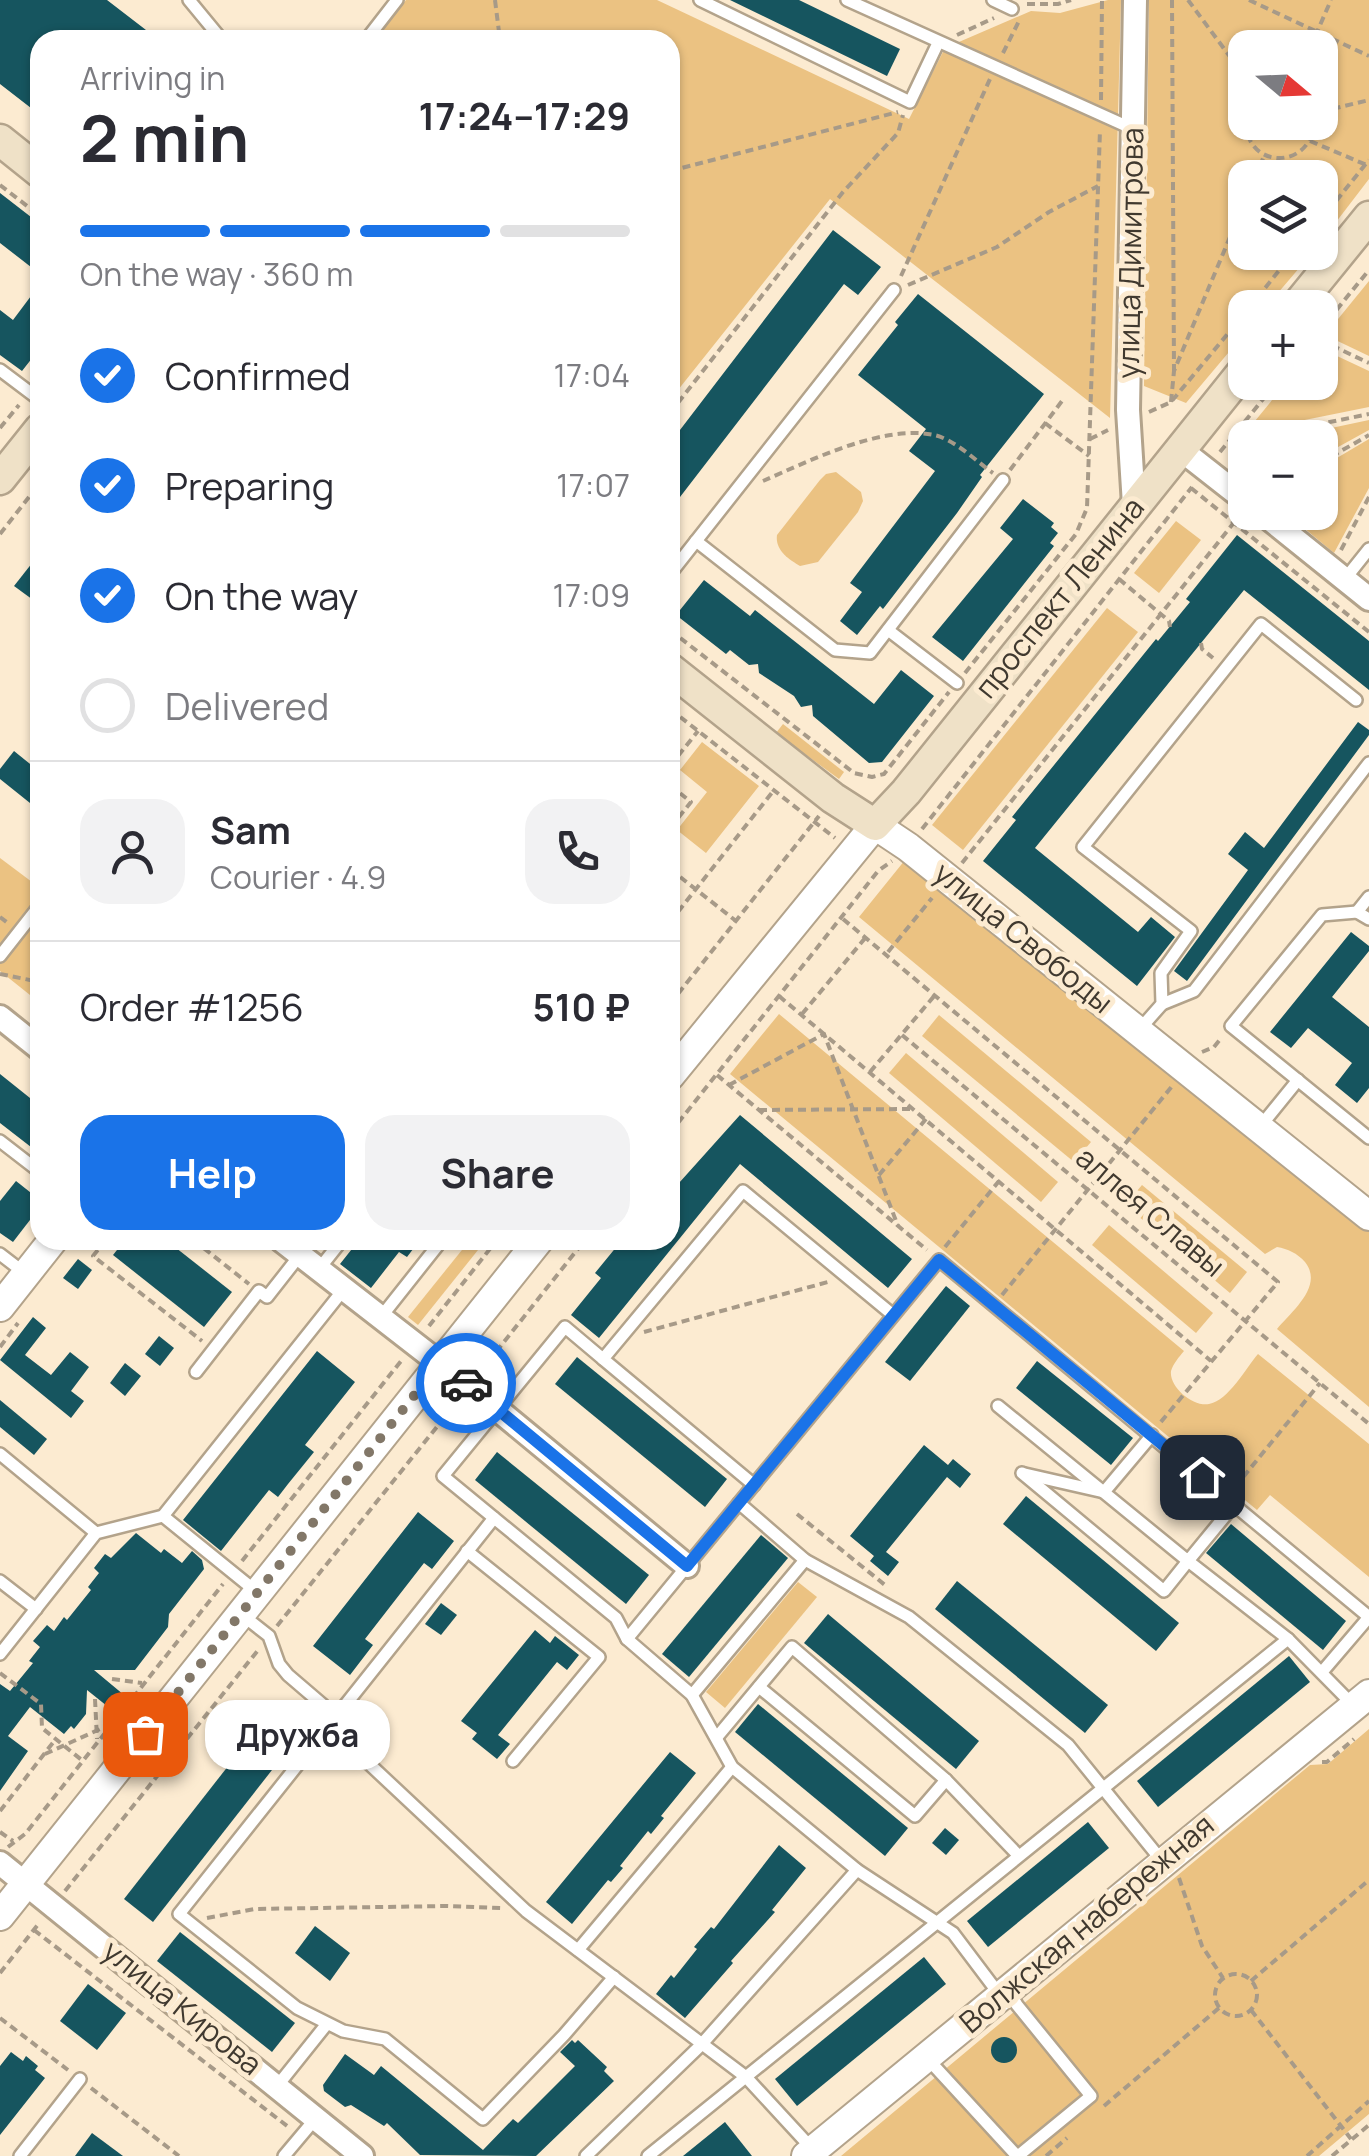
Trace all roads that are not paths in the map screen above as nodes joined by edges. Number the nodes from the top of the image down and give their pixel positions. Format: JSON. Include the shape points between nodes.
{"nodes":[{"id":1,"x":189,"y":0,"type":"edge"},
{"id":2,"x":397,"y":0,"type":"edge"},
{"id":3,"x":700,"y":0,"type":"edge"},
{"id":4,"x":847,"y":0,"type":"edge"},
{"id":5,"x":993,"y":0,"type":"edge"},
{"id":6,"x":1135,"y":0,"type":"edge"},
{"id":7,"x":1012,"y":10,"type":"road end"},
{"id":8,"x":214,"y":30,"type":"edge"},
{"id":9,"x":374,"y":30,"type":"edge"},
{"id":10,"x":938,"y":44,"type":"junction"},
{"id":11,"x":1134,"y":129,"type":"junction"},
{"id":12,"x":0,"y":140,"type":"edge"},
{"id":13,"x":30,"y":164,"type":"edge"},
{"id":14,"x":1369,"y":217,"type":"edge"},
{"id":15,"x":894,"y":290,"type":"road end"},
{"id":16,"x":1310,"y":290,"type":"edge"},
{"id":17,"x":0,"y":370,"type":"edge"},
{"id":18,"x":1228,"y":390,"type":"edge"},
{"id":19,"x":30,"y":392,"type":"edge"},
{"id":20,"x":30,"y":442,"type":"edge"},
{"id":21,"x":1180,"y":449,"type":"junction"},
{"id":22,"x":0,"y":480,"type":"edge"},
{"id":23,"x":1003,"y":480,"type":"road end"},
{"id":24,"x":1228,"y":492,"type":"edge"},
{"id":25,"x":1134,"y":505,"type":"junction"},
{"id":26,"x":1284,"y":530,"type":"edge"},
{"id":27,"x":696,"y":541,"type":"junction"},
{"id":28,"x":1369,"y":548,"type":"edge"},
{"id":29,"x":680,"y":561,"type":"edge"},
{"id":30,"x":1339,"y":574,"type":"junction"},
{"id":31,"x":1369,"y":599,"type":"edge"},
{"id":32,"x":888,"y":630,"type":"junction"},
{"id":33,"x":680,"y":677,"type":"edge"},
{"id":34,"x":957,"y":683,"type":"road end"},
{"id":35,"x":1356,"y":700,"type":"dead end"},
{"id":36,"x":1369,"y":763,"type":"edge"},
{"id":37,"x":875,"y":825,"type":"junction"},
{"id":38,"x":1369,"y":896,"type":"edge"},
{"id":39,"x":1357,"y":912,"type":"junction"},
{"id":40,"x":30,"y":918,"type":"edge"},
{"id":41,"x":1369,"y":919,"type":"edge"},
{"id":42,"x":0,"y":956,"type":"edge"},
{"id":43,"x":1162,"y":1004,"type":"junction"},
{"id":44,"x":0,"y":1018,"type":"edge"},
{"id":45,"x":1138,"y":1030,"type":"junction"},
{"id":46,"x":30,"y":1041,"type":"edge"},
{"id":47,"x":680,"y":1064,"type":"edge"},
{"id":48,"x":1298,"y":1080,"type":"junction"},
{"id":49,"x":1259,"y":1128,"type":"junction"},
{"id":50,"x":1369,"y":1138,"type":"edge"},
{"id":51,"x":0,"y":1141,"type":"edge"},
{"id":52,"x":30,"y":1164,"type":"edge"},
{"id":53,"x":1369,"y":1216,"type":"edge"},
{"id":54,"x":45,"y":1250,"type":"edge"},
{"id":55,"x":293,"y":1250,"type":"edge"},
{"id":56,"x":327,"y":1250,"type":"edge"},
{"id":57,"x":434,"y":1250,"type":"edge"},
{"id":58,"x":531,"y":1250,"type":"edge"},
{"id":59,"x":0,"y":1254,"type":"edge"},
{"id":60,"x":309,"y":1262,"type":"junction"},
{"id":61,"x":26,"y":1274,"type":"junction"},
{"id":62,"x":344,"y":1289,"type":"junction"},
{"id":63,"x":0,"y":1307,"type":"edge"},
{"id":64,"x":893,"y":1315,"type":"junction"},
{"id":65,"x":380,"y":1317,"type":"junction"},
{"id":66,"x":603,"y":1359,"type":"junction"},
{"id":67,"x":440,"y":1363,"type":"junction"},
{"id":68,"x":196,"y":1372,"type":"dead end"},
{"id":69,"x":998,"y":1406,"type":"dead end"},
{"id":70,"x":495,"y":1410,"type":"junction"},
{"id":71,"x":1152,"y":1435,"type":"junction"},
{"id":72,"x":0,"y":1454,"type":"edge"},
{"id":73,"x":754,"y":1485,"type":"junction"},
{"id":74,"x":1104,"y":1492,"type":"junction"},
{"id":75,"x":1230,"y":1502,"type":"junction"},
{"id":76,"x":739,"y":1503,"type":"junction"},
{"id":77,"x":163,"y":1516,"type":"junction"},
{"id":78,"x":494,"y":1518,"type":"junction"},
{"id":79,"x":96,"y":1533,"type":"junction"},
{"id":80,"x":468,"y":1550,"type":"junction"},
{"id":81,"x":805,"y":1560,"type":"junction"},
{"id":82,"x":1188,"y":1562,"type":"junction"},
{"id":83,"x":687,"y":1566,"type":"junction"},
{"id":84,"x":0,"y":1581,"type":"edge"},
{"id":85,"x":249,"y":1603,"type":"junction"},
{"id":86,"x":36,"y":1610,"type":"junction"},
{"id":87,"x":1369,"y":1616,"type":"edge"},
{"id":88,"x":628,"y":1639,"type":"junction"},
{"id":89,"x":1288,"y":1639,"type":"junction"},
{"id":90,"x":0,"y":1654,"type":"edge"},
{"id":91,"x":1322,"y":1672,"type":"junction"},
{"id":92,"x":759,"y":1687,"type":"junction"},
{"id":93,"x":692,"y":1695,"type":"junction"},
{"id":94,"x":1361,"y":1700,"type":"edge"},
{"id":95,"x":334,"y":1720,"type":"junction"},
{"id":96,"x":717,"y":1737,"type":"junction"},
{"id":97,"x":513,"y":1761,"type":"dead end"},
{"id":98,"x":732,"y":1766,"type":"junction"},
{"id":99,"x":946,"y":1780,"type":"junction"},
{"id":100,"x":1102,"y":1788,"type":"junction"},
{"id":101,"x":1018,"y":1855,"type":"junction"},
{"id":102,"x":0,"y":1861,"type":"edge"},
{"id":103,"x":1169,"y":1867,"type":"junction"},
{"id":104,"x":857,"y":1870,"type":"junction"},
{"id":105,"x":26,"y":1884,"type":"junction"},
{"id":106,"x":0,"y":1916,"type":"edge"},
{"id":107,"x":935,"y":1922,"type":"junction"},
{"id":108,"x":578,"y":1950,"type":"junction"},
{"id":109,"x":614,"y":1977,"type":"junction"},
{"id":110,"x":1004,"y":1992,"type":"junction"},
{"id":111,"x":326,"y":2025,"type":"junction"},
{"id":112,"x":700,"y":2046,"type":"junction"},
{"id":113,"x":926,"y":2057,"type":"junction"},
{"id":114,"x":746,"y":2077,"type":"junction"},
{"id":115,"x":80,"y":2080,"type":"dead end"},
{"id":116,"x":278,"y":2085,"type":"junction"},
{"id":117,"x":316,"y":2118,"type":"junction"},
{"id":118,"x":811,"y":2152,"type":"edge"},
{"id":119,"x":20,"y":2156,"type":"edge"},
{"id":120,"x":284,"y":2156,"type":"edge"},
{"id":121,"x":362,"y":2156,"type":"edge"},
{"id":122,"x":586,"y":2156,"type":"edge"},
{"id":123,"x":648,"y":2156,"type":"edge"},
{"id":124,"x":1018,"y":2156,"type":"edge"}],
"edges":[{"from":1,"to":8,"type":"lane"},
{"from":2,"to":9,"type":"lane"},
{"from":3,"to":10,"type":"lane","via":[[910,102]]},
{"from":4,"to":10,"type":"lane"},
{"from":5,"to":7,"type":"lane"},
{"from":6,"to":11,"type":"street","name":"улица Димитрова"},
{"from":10,"to":11,"type":"lane"},
{"from":11,"to":25,"type":"street","name":"улица Димитрова"},
{"from":12,"to":13,"type":"main road"},
{"from":14,"to":16,"type":"main road"},
{"from":15,"to":27,"type":"lane"},
{"from":17,"to":19,"type":"lane"},
{"from":18,"to":21,"type":"main road","name":"проспект Ленина"},
{"from":20,"to":22,"type":"main road"},
{"from":21,"to":24,"type":"street","via":[[1198,479]]},
{"from":21,"to":25,"type":"main road","name":"проспект Ленина"},
{"from":23,"to":32,"type":"lane"},
{"from":25,"to":37,"type":"main road","name":"проспект Ленина"},
{"from":26,"to":30,"type":"street"},
{"from":27,"to":29,"type":"lane"},
{"from":27,"to":32,"type":"lane","via":[[835,650],[870,653]]},
{"from":28,"to":30,"type":"lane"},
{"from":30,"to":31,"type":"street"},
{"from":32,"to":34,"type":"lane"},
{"from":33,"to":37,"type":"main road","name":"улица Свободы"},
{"from":35,"to":43,"type":"lane","via":[[1261,624],[1084,847],[1191,932],[1161,973]]},
{"from":36,"to":43,"type":"lane","via":[[1194,991]]},
{"from":37,"to":45,"type":"street","name":"улица Свободы","via":[[955,871]]},
{"from":37,"to":47,"type":"street"},
{"from":38,"to":39,"type":"lane"},
{"from":39,"to":41,"type":"lane"},
{"from":39,"to":48,"type":"lane","via":[[1322,915],[1232,1026]]},
{"from":40,"to":42,"type":"lane"},
{"from":43,"to":45,"type":"lane"},
{"from":44,"to":46,"type":"street"},
{"from":45,"to":49,"type":"street","name":"улица Свободы"},
{"from":48,"to":49,"type":"lane"},
{"from":48,"to":50,"type":"lane"},
{"from":49,"to":53,"type":"street","name":"улица Свободы"},
{"from":51,"to":52,"type":"lane"},
{"from":54,"to":61,"type":"street"},
{"from":55,"to":60,"type":"street"},
{"from":56,"to":60,"type":"lane"},
{"from":57,"to":65,"type":"lane"},
{"from":58,"to":67,"type":"street"},
{"from":59,"to":61,"type":"lane"},
{"from":60,"to":62,"type":"street"},
{"from":60,"to":68,"type":"lane","via":[[267,1298],[259,1291]]},
{"from":61,"to":63,"type":"street"},
{"from":62,"to":65,"type":"street"},
{"from":62,"to":77,"type":"lane"},
{"from":64,"to":66,"type":"lane","via":[[743,1190]]},
{"from":64,"to":71,"type":"lane","via":[[938,1259]]},
{"from":64,"to":73,"type":"lane"},
{"from":65,"to":67,"type":"street"},
{"from":66,"to":70,"type":"lane","via":[[565,1328]]},
{"from":66,"to":73,"type":"lane"},
{"from":67,"to":70,"type":"street"},
{"from":67,"to":85,"type":"street"},
{"from":69,"to":74,"type":"lane"},
{"from":70,"to":78,"type":"lane","via":[[443,1476]]},
{"from":70,"to":83,"type":"street"},
{"from":71,"to":74,"type":"lane"},
{"from":71,"to":75,"type":"lane"},
{"from":72,"to":79,"type":"lane"},
{"from":73,"to":76,"type":"lane"},
{"from":74,"to":82,"type":"lane"},
{"from":74,"to":82,"type":"lane","via":[[1022,1473],[1164,1591]]},
{"from":75,"to":82,"type":"lane"},
{"from":75,"to":87,"type":"lane"},
{"from":76,"to":81,"type":"lane"},
{"from":76,"to":83,"type":"lane"},
{"from":77,"to":79,"type":"lane"},
{"from":77,"to":85,"type":"lane","via":[[233,1572]]},
{"from":78,"to":80,"type":"lane"},
{"from":78,"to":88,"type":"lane","via":[[616,1618]]},
{"from":79,"to":86,"type":"lane"},
{"from":80,"to":95,"type":"lane"},
{"from":80,"to":97,"type":"lane","via":[[599,1658]]},
{"from":81,"to":93,"type":"lane"},
{"from":81,"to":100,"type":"lane","via":[[909,1617],[1068,1745]]},
{"from":82,"to":89,"type":"lane"},
{"from":83,"to":88,"type":"lane"},
{"from":84,"to":86,"type":"lane"},
{"from":85,"to":95,"type":"lane","via":[[279,1664]]},
{"from":85,"to":105,"type":"street"},
{"from":86,"to":90,"type":"lane"},
{"from":87,"to":91,"type":"lane"},
{"from":88,"to":93,"type":"lane"},
{"from":89,"to":91,"type":"lane"},
{"from":89,"to":100,"type":"lane"},
{"from":91,"to":94,"type":"lane"},
{"from":92,"to":96,"type":"lane"},
{"from":92,"to":99,"type":"lane","via":[[915,1816]]},
{"from":92,"to":99,"type":"lane","via":[[792,1647]]},
{"from":93,"to":96,"type":"lane"},
{"from":94,"to":103,"type":"street","name":"Волжская набережная"},
{"from":95,"to":108,"type":"lane","via":[[366,1760],[526,1911]]},
{"from":95,"to":111,"type":"lane","via":[[179,1914]]},
{"from":96,"to":98,"type":"lane"},
{"from":98,"to":104,"type":"lane"},
{"from":98,"to":108,"type":"lane"},
{"from":99,"to":101,"type":"lane"},
{"from":100,"to":101,"type":"lane"},
{"from":100,"to":103,"type":"lane"},
{"from":101,"to":107,"type":"lane"},
{"from":102,"to":105,"type":"street","name":"улица Кирова"},
{"from":103,"to":110,"type":"street","name":"Волжская набережная"},
{"from":104,"to":107,"type":"lane"},
{"from":104,"to":112,"type":"lane"},
{"from":105,"to":106,"type":"street"},
{"from":105,"to":116,"type":"street","name":"улица Кирова"},
{"from":107,"to":110,"type":"lane","via":[[953,1933]]},
{"from":107,"to":114,"type":"lane"},
{"from":108,"to":109,"type":"lane"},
{"from":109,"to":111,"type":"lane","via":[[483,2119],[385,2038]]},
{"from":109,"to":112,"type":"lane"},
{"from":110,"to":113,"type":"street","name":"Волжская набережная"},
{"from":110,"to":124,"type":"lane","via":[[1091,2096]]},
{"from":111,"to":116,"type":"lane"},
{"from":112,"to":114,"type":"lane"},
{"from":112,"to":122,"type":"lane"},
{"from":113,"to":118,"type":"street","name":"Волжская набережная"},
{"from":113,"to":124,"type":"lane"},
{"from":114,"to":118,"type":"lane"},
{"from":114,"to":123,"type":"lane"},
{"from":115,"to":119,"type":"lane"},
{"from":116,"to":117,"type":"street","name":"улица Кирова"},
{"from":117,"to":120,"type":"lane"},
{"from":117,"to":121,"type":"street","name":"улица Кирова"}]}
